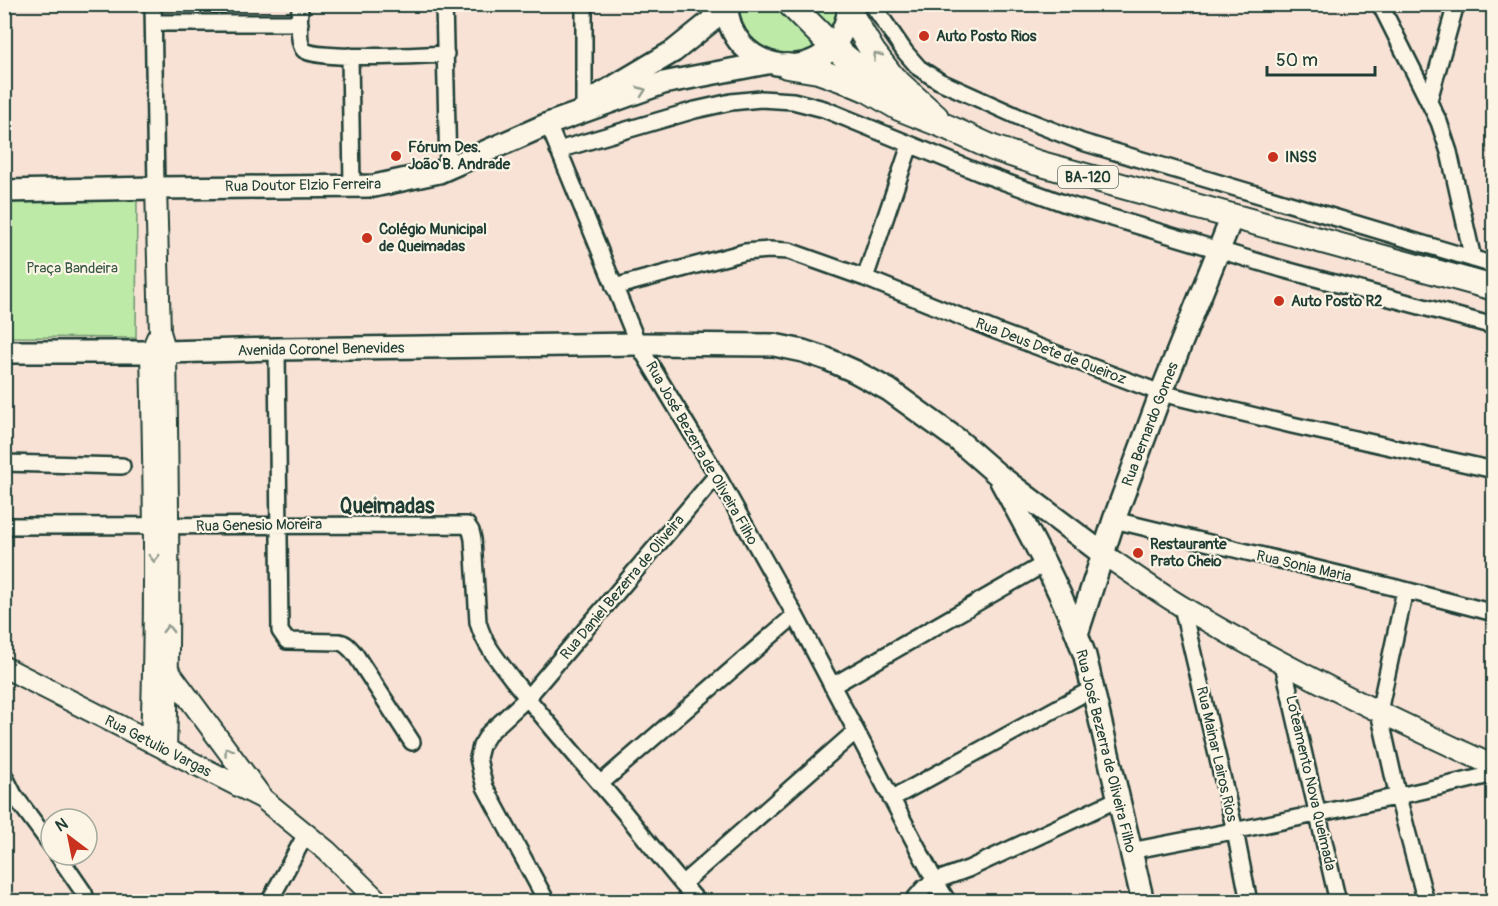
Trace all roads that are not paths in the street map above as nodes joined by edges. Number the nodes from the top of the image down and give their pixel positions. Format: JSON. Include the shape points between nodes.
{"nodes":[{"id":1,"x":153,"y":4,"type":"edge"},
{"id":2,"x":300,"y":4,"type":"edge"},
{"id":3,"x":444,"y":4,"type":"edge"},
{"id":4,"x":584,"y":4,"type":"edge"},
{"id":5,"x":725,"y":4,"type":"edge"},
{"id":6,"x":790,"y":4,"type":"edge"},
{"id":7,"x":1380,"y":4,"type":"edge"},
{"id":8,"x":857,"y":7,"type":"edge"},
{"id":9,"x":1451,"y":9,"type":"edge"},
{"id":10,"x":154,"y":23,"type":"junction"},
{"id":11,"x":300,"y":23,"type":"junction"},
{"id":12,"x":833,"y":47,"type":"junction"},
{"id":13,"x":446,"y":54,"type":"junction"},
{"id":14,"x":350,"y":56,"type":"junction"},
{"id":15,"x":777,"y":64,"type":"junction"},
{"id":16,"x":1429,"y":100,"type":"junction"},
{"id":17,"x":584,"y":104,"type":"junction"},
{"id":18,"x":548,"y":124,"type":"junction"},
{"id":19,"x":947,"y":127,"type":"junction"},
{"id":20,"x":910,"y":144,"type":"junction"},
{"id":21,"x":558,"y":150,"type":"junction"},
{"id":22,"x":448,"y":168,"type":"junction"},
{"id":23,"x":352,"y":186,"type":"junction"},
{"id":24,"x":156,"y":188,"type":"junction"},
{"id":25,"x":4,"y":191,"type":"edge"},
{"id":26,"x":1232,"y":217,"type":"junction"},
{"id":27,"x":1219,"y":250,"type":"junction"},
{"id":28,"x":1473,"y":259,"type":"junction"},
{"id":29,"x":1494,"y":265,"type":"edge"},
{"id":30,"x":865,"y":278,"type":"junction"},
{"id":31,"x":614,"y":287,"type":"junction"},
{"id":32,"x":1494,"y":288,"type":"edge"},
{"id":33,"x":1494,"y":326,"type":"edge"},
{"id":34,"x":638,"y":344,"type":"junction"},
{"id":35,"x":159,"y":346,"type":"junction"},
{"id":36,"x":277,"y":349,"type":"junction"},
{"id":37,"x":4,"y":352,"type":"edge"},
{"id":38,"x":1161,"y":393,"type":"junction"},
{"id":39,"x":4,"y":463,"type":"edge"},
{"id":40,"x":122,"y":466,"type":"dead end"},
{"id":41,"x":1494,"y":470,"type":"edge"},
{"id":42,"x":997,"y":474,"type":"junction"},
{"id":43,"x":717,"y":475,"type":"junction"},
{"id":44,"x":1114,"y":520,"type":"junction"},
{"id":45,"x":279,"y":525,"type":"junction"},
{"id":46,"x":4,"y":526,"type":"edge"},
{"id":47,"x":161,"y":526,"type":"junction"},
{"id":48,"x":1103,"y":554,"type":"junction"},
{"id":49,"x":1046,"y":563,"type":"junction"},
{"id":50,"x":1405,"y":590,"type":"junction"},
{"id":51,"x":1182,"y":606,"type":"junction"},
{"id":52,"x":1494,"y":613,"type":"edge"},
{"id":53,"x":795,"y":615,"type":"junction"},
{"id":54,"x":1077,"y":634,"type":"junction"},
{"id":55,"x":1283,"y":664,"type":"junction"},
{"id":56,"x":4,"y":667,"type":"edge"},
{"id":57,"x":168,"y":670,"type":"junction"},
{"id":58,"x":832,"y":686,"type":"junction"},
{"id":59,"x":1092,"y":689,"type":"junction"},
{"id":60,"x":527,"y":698,"type":"junction"},
{"id":61,"x":1379,"y":712,"type":"junction"},
{"id":62,"x":856,"y":731,"type":"junction"},
{"id":63,"x":412,"y":742,"type":"dead end"},
{"id":64,"x":159,"y":746,"type":"junction"},
{"id":65,"x":1494,"y":766,"type":"edge"},
{"id":66,"x":1494,"y":774,"type":"edge"},
{"id":67,"x":4,"y":775,"type":"edge"},
{"id":68,"x":600,"y":784,"type":"junction"},
{"id":69,"x":1398,"y":797,"type":"junction"},
{"id":70,"x":262,"y":798,"type":"junction"},
{"id":71,"x":891,"y":799,"type":"junction"},
{"id":72,"x":1118,"y":799,"type":"junction"},
{"id":73,"x":1318,"y":813,"type":"junction"},
{"id":74,"x":39,"y":829,"type":"edge"},
{"id":75,"x":1235,"y":831,"type":"junction"},
{"id":76,"x":306,"y":834,"type":"junction"},
{"id":77,"x":1130,"y":851,"type":"junction"},
{"id":78,"x":66,"y":867,"type":"edge"},
{"id":79,"x":935,"y":882,"type":"junction"},
{"id":80,"x":682,"y":884,"type":"junction"},
{"id":81,"x":86,"y":897,"type":"edge"},
{"id":82,"x":269,"y":902,"type":"edge"},
{"id":83,"x":379,"y":902,"type":"edge"},
{"id":84,"x":547,"y":902,"type":"edge"},
{"id":85,"x":698,"y":902,"type":"edge"},
{"id":86,"x":912,"y":902,"type":"edge"},
{"id":87,"x":948,"y":902,"type":"edge"},
{"id":88,"x":1143,"y":902,"type":"edge"},
{"id":89,"x":1249,"y":902,"type":"edge"},
{"id":90,"x":1338,"y":902,"type":"edge"},
{"id":91,"x":1426,"y":902,"type":"edge"}],
"edges":[{"from":1,"to":10,"type":"street"},
{"from":2,"to":11,"type":"street"},
{"from":3,"to":13,"type":"street"},
{"from":4,"to":17,"type":"street"},
{"from":5,"to":15,"type":"main road","via":[[739,42],[753,55]]},
{"from":5,"to":17,"type":"main road","via":[[710,22],[674,51]]},
{"from":6,"to":12,"type":"main road","number":"BA-120"},
{"from":7,"to":16,"type":"street"},
{"from":8,"to":12,"type":"main road"},
{"from":19,"to":8,"type":"main road","one_way":true,"via":[[893,78],[873,52]]},
{"from":8,"to":28,"type":"street","via":[[919,68],[1022,118],[1082,142]]},
{"from":9,"to":16,"type":"street"},
{"from":10,"to":11,"type":"street"},
{"from":10,"to":24,"type":"street"},
{"from":11,"to":14,"type":"street","via":[[300,44],[306,52]]},
{"from":12,"to":15,"type":"main road","via":[[807,63]]},
{"from":12,"to":19,"type":"main road","number":"BA-120","via":[[906,103]]},
{"from":13,"to":14,"type":"street"},
{"from":13,"to":22,"type":"street"},
{"from":14,"to":23,"type":"street"},
{"from":18,"to":15,"type":"main road","one_way":true,"via":[[663,83]]},
{"from":15,"to":19,"type":"main road","via":[[818,71],[849,82]]},
{"from":16,"to":28,"type":"street","via":[[1449,152]]},
{"from":17,"to":18,"type":"main road"},
{"from":18,"to":21,"type":"street"},
{"from":18,"to":22,"type":"main road","name":"Rua Doutor Elzio Ferreira"},
{"from":19,"to":26,"type":"main road","name":"BA-120","number":"BA-120","via":[[1038,163]]},
{"from":20,"to":21,"type":"street","via":[[824,109],[761,99],[696,110]]},
{"from":20,"to":27,"type":"street","via":[[1066,204]]},
{"from":20,"to":30,"type":"street"},
{"from":21,"to":31,"type":"street"},
{"from":22,"to":23,"type":"main road","name":"Rua Doutor Elzio Ferreira","via":[[374,186]]},
{"from":23,"to":24,"type":"main road","name":"Rua Doutor Elzio Ferreira"},
{"from":24,"to":25,"type":"main road"},
{"from":24,"to":35,"type":"street"},
{"from":26,"to":27,"type":"main road","name":"Rua Bernardo Gomes"},
{"from":26,"to":32,"type":"main road","name":"BA-120","number":"BA-120"},
{"from":27,"to":33,"type":"street"},
{"from":27,"to":38,"type":"main road","name":"Rua Bernardo Gomes"},
{"from":28,"to":29,"type":"street"},
{"from":30,"to":31,"type":"street","name":"Rua Deus Dete de Queiroz","via":[[789,251],[769,250],[726,256]]},
{"from":30,"to":38,"type":"street","name":"Rua Deus Dete de Queiroz"},
{"from":31,"to":34,"type":"street"},
{"from":34,"to":36,"type":"main road","name":"Avenida Coronel Benevides"},
{"from":34,"to":42,"type":"main road","name":"Rua José Bezerra de Oliveira Filho","via":[[774,345],[826,359],[889,390]]},
{"from":34,"to":43,"type":"street","name":"Rua José Bezerra de Oliveira Filho"},
{"from":35,"to":36,"type":"main road","name":"Avenida Coronel Benevides"},
{"from":35,"to":37,"type":"main road","name":"Avenida Coronel Benevides"},
{"from":35,"to":47,"type":"street"},
{"from":36,"to":45,"type":"street"},
{"from":38,"to":41,"type":"street","name":"Rua Deus Dete de Queiroz"},
{"from":38,"to":44,"type":"main road","name":"Rua Bernardo Gomes"},
{"from":39,"to":40,"type":"street"},
{"from":42,"to":48,"type":"main road","name":"Rua José Bezerra de Oliveira Filho"},
{"from":42,"to":49,"type":"main road","name":"Rua José Bezerra de Oliveira Filho"},
{"from":43,"to":53,"type":"street","name":"Rua José Bezerra de Oliveira Filho"},
{"from":43,"to":60,"type":"street","name":"Rua Daniel Bezerra de Oliveira"},
{"from":44,"to":48,"type":"main road","name":"Rua Bernardo Gomes"},
{"from":44,"to":50,"type":"street","name":"Rua Sonia Maria"},
{"from":45,"to":47,"type":"street","name":"Rua Genesio Moreira"},
{"from":45,"to":60,"type":"street","name":"Rua Genesio Moreira","via":[[467,525],[473,539],[481,633]]},
{"from":45,"to":63,"type":"street","via":[[280,632],[287,641],[339,642],[349,646]]},
{"from":46,"to":47,"type":"street","name":"Rua Genesio Moreira"},
{"from":57,"to":47,"type":"street","one_way":true},
{"from":47,"to":64,"type":"street","one_way":true,"via":[[154,663]]},
{"from":48,"to":51,"type":"street","name":"Loteamento Nova Queimada"},
{"from":48,"to":54,"type":"main road","name":"Rua Bernardo Gomes"},
{"from":49,"to":54,"type":"main road","name":"Rua José Bezerra de Oliveira Filho"},
{"from":49,"to":58,"type":"street"},
{"from":50,"to":52,"type":"street","name":"Rua Sonia Maria"},
{"from":50,"to":61,"type":"street"},
{"from":51,"to":55,"type":"street","name":"Loteamento Nova Queimada"},
{"from":51,"to":75,"type":"street","name":"Rua Mainar Lairos Rios"},
{"from":53,"to":58,"type":"street","name":"Rua José Bezerra de Oliveira Filho"},
{"from":53,"to":68,"type":"street"},
{"from":54,"to":59,"type":"main road","name":"Rua José Bezerra de Oliveira Filho"},
{"from":55,"to":61,"type":"street","name":"Loteamento Nova Queimada"},
{"from":55,"to":73,"type":"street","name":"Loteamento Nova Queimada"},
{"from":56,"to":64,"type":"street","name":"Rua Getulio Vargas"},
{"from":57,"to":64,"type":"street"},
{"from":70,"to":57,"type":"street","one_way":true},
{"from":58,"to":62,"type":"street","name":"Rua José Bezerra de Oliveira Filho"},
{"from":59,"to":71,"type":"street"},
{"from":59,"to":72,"type":"main road","name":"Rua José Bezerra de Oliveira Filho"},
{"from":60,"to":68,"type":"street","name":"Rua Genesio Moreira"},
{"from":60,"to":84,"type":"street","via":[[489,733],[478,758],[485,787]]},
{"from":61,"to":65,"type":"street","name":"Loteamento Nova Queimada"},
{"from":61,"to":69,"type":"street"},
{"from":62,"to":71,"type":"street","name":"Rua José Bezerra de Oliveira Filho"},
{"from":62,"to":80,"type":"street"},
{"from":64,"to":70,"type":"street","name":"Rua Getulio Vargas"},
{"from":66,"to":69,"type":"street"},
{"from":67,"to":74,"type":"street"},
{"from":68,"to":80,"type":"street","name":"Rua Genesio Moreira"},
{"from":69,"to":73,"type":"street"},
{"from":69,"to":91,"type":"street"},
{"from":70,"to":76,"type":"street","name":"Rua Getulio Vargas"},
{"from":71,"to":79,"type":"street","name":"Rua José Bezerra de Oliveira Filho"},
{"from":72,"to":77,"type":"main road","name":"Rua José Bezerra de Oliveira Filho"},
{"from":72,"to":79,"type":"street"},
{"from":73,"to":75,"type":"street"},
{"from":73,"to":90,"type":"street","name":"Loteamento Nova Queimada"},
{"from":75,"to":77,"type":"street"},
{"from":75,"to":89,"type":"street","name":"Rua Mainar Lairos Rios"},
{"from":76,"to":82,"type":"street"},
{"from":76,"to":83,"type":"street","name":"Rua Getulio Vargas"},
{"from":77,"to":88,"type":"main road","name":"Rua José Bezerra de Oliveira Filho"},
{"from":78,"to":81,"type":"street"},
{"from":79,"to":86,"type":"street"},
{"from":79,"to":87,"type":"street","name":"Rua José Bezerra de Oliveira Filho"},
{"from":80,"to":85,"type":"street","name":"Rua Genesio Moreira"}]}
